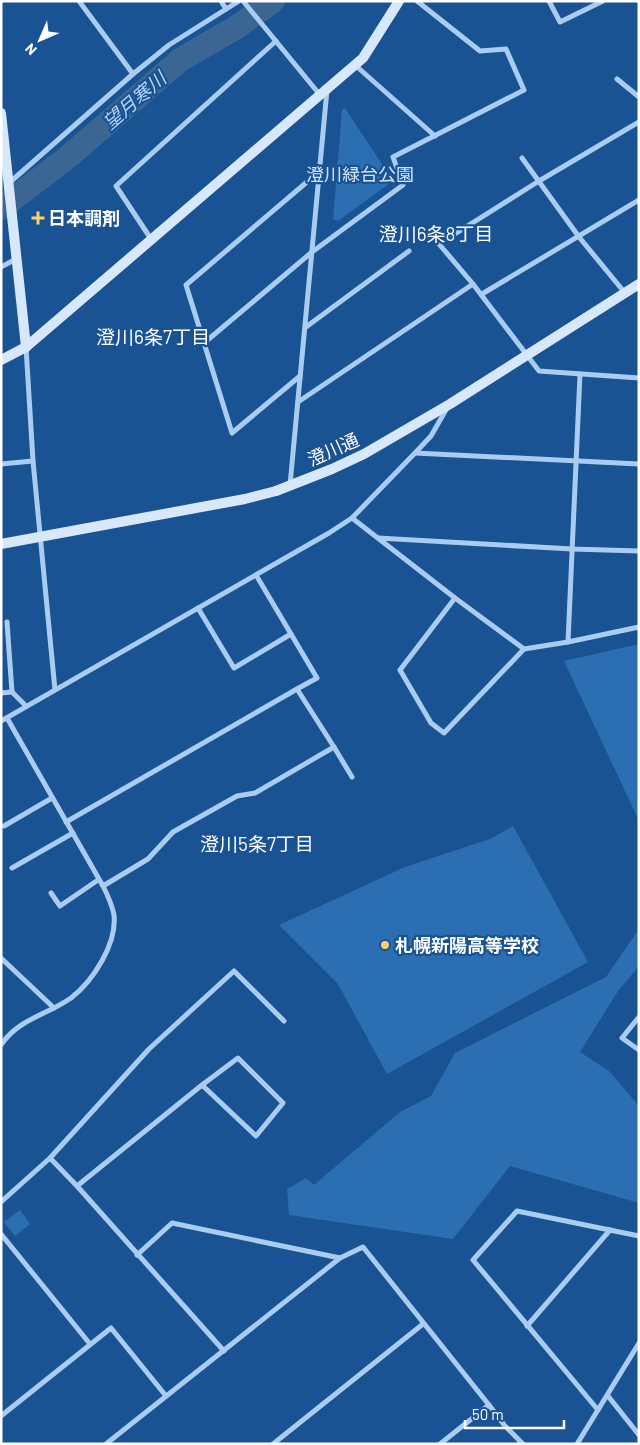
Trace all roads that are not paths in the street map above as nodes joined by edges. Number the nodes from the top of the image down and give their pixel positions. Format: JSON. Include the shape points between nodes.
{"nodes":[{"id":1,"x":79,"y":1,"type":"edge"},
{"id":2,"x":221,"y":1,"type":"edge"},
{"id":3,"x":241,"y":1,"type":"edge"},
{"id":4,"x":399,"y":1,"type":"edge"},
{"id":5,"x":417,"y":1,"type":"edge"},
{"id":6,"x":549,"y":1,"type":"edge"},
{"id":7,"x":602,"y":1,"type":"edge"},
{"id":8,"x":226,"y":9,"type":"junction"},
{"id":9,"x":276,"y":41,"type":"junction"},
{"id":10,"x":355,"y":65,"type":"junction"},
{"id":11,"x":132,"y":74,"type":"junction"},
{"id":12,"x":617,"y":79,"type":"dead end"},
{"id":13,"x":324,"y":92,"type":"junction"},
{"id":14,"x":639,"y":97,"type":"edge"},
{"id":15,"x":1,"y":113,"type":"edge"},
{"id":16,"x":639,"y":122,"type":"edge"},
{"id":17,"x":435,"y":136,"type":"junction"},
{"id":18,"x":522,"y":158,"type":"dead end"},
{"id":19,"x":321,"y":170,"type":"junction"},
{"id":20,"x":539,"y":181,"type":"junction"},
{"id":21,"x":9,"y":188,"type":"junction"},
{"id":22,"x":639,"y":200,"type":"edge"},
{"id":23,"x":580,"y":236,"type":"junction"},
{"id":24,"x":152,"y":239,"type":"junction"},
{"id":25,"x":409,"y":251,"type":"dead end"},
{"id":26,"x":312,"y":252,"type":"junction"},
{"id":27,"x":16,"y":259,"type":"junction"},
{"id":28,"x":1,"y":267,"type":"edge"},
{"id":29,"x":473,"y":284,"type":"junction"},
{"id":30,"x":639,"y":284,"type":"edge"},
{"id":31,"x":625,"y":293,"type":"junction"},
{"id":32,"x":482,"y":294,"type":"junction"},
{"id":33,"x":306,"y":327,"type":"junction"},
{"id":34,"x":204,"y":343,"type":"junction"},
{"id":35,"x":26,"y":347,"type":"junction"},
{"id":36,"x":527,"y":355,"type":"junction"},
{"id":37,"x":1,"y":360,"type":"edge"},
{"id":38,"x":580,"y":374,"type":"junction"},
{"id":39,"x":300,"y":376,"type":"junction"},
{"id":40,"x":639,"y":378,"type":"edge"},
{"id":41,"x":298,"y":402,"type":"junction"},
{"id":42,"x":450,"y":404,"type":"junction"},
{"id":43,"x":415,"y":453,"type":"junction"},
{"id":44,"x":33,"y":461,"type":"junction"},
{"id":45,"x":578,"y":462,"type":"junction"},
{"id":46,"x":1,"y":464,"type":"edge"},
{"id":47,"x":639,"y":464,"type":"edge"},
{"id":48,"x":290,"y":486,"type":"junction"},
{"id":49,"x":352,"y":518,"type":"junction"},
{"id":50,"x":378,"y":538,"type":"junction"},
{"id":51,"x":1,"y":544,"type":"edge"},
{"id":52,"x":572,"y":549,"type":"junction"},
{"id":53,"x":639,"y":551,"type":"edge"},
{"id":54,"x":256,"y":575,"type":"junction"},
{"id":55,"x":455,"y":598,"type":"junction"},
{"id":56,"x":198,"y":608,"type":"junction"},
{"id":57,"x":7,"y":622,"type":"dead end"},
{"id":58,"x":639,"y":628,"type":"edge"},
{"id":59,"x":292,"y":634,"type":"junction"},
{"id":60,"x":568,"y":642,"type":"junction"},
{"id":61,"x":524,"y":649,"type":"junction"},
{"id":62,"x":297,"y":689,"type":"junction"},
{"id":63,"x":55,"y":690,"type":"junction"},
{"id":64,"x":12,"y":692,"type":"junction"},
{"id":65,"x":1,"y":693,"type":"edge"},
{"id":66,"x":26,"y":706,"type":"junction"},
{"id":67,"x":4,"y":719,"type":"edge"},
{"id":68,"x":334,"y":748,"type":"junction"},
{"id":69,"x":352,"y":777,"type":"dead end"},
{"id":70,"x":52,"y":798,"type":"junction"},
{"id":71,"x":66,"y":822,"type":"junction"},
{"id":72,"x":4,"y":826,"type":"dead end"},
{"id":73,"x":73,"y":833,"type":"junction"},
{"id":74,"x":12,"y":868,"type":"dead end"},
{"id":75,"x":98,"y":880,"type":"junction"},
{"id":76,"x":103,"y":886,"type":"junction"},
{"id":77,"x":51,"y":893,"type":"dead end"},
{"id":78,"x":4,"y":960,"type":"edge"},
{"id":79,"x":1,"y":968,"type":"edge"},
{"id":80,"x":54,"y":1008,"type":"junction"},
{"id":81,"x":639,"y":1017,"type":"edge"},
{"id":82,"x":284,"y":1021,"type":"dead end"},
{"id":83,"x":1,"y":1044,"type":"edge"},
{"id":84,"x":639,"y":1050,"type":"edge"},
{"id":85,"x":202,"y":1085,"type":"junction"},
{"id":86,"x":50,"y":1158,"type":"junction"},
{"id":87,"x":77,"y":1186,"type":"junction"},
{"id":88,"x":1,"y":1202,"type":"edge"},
{"id":89,"x":610,"y":1230,"type":"junction"},
{"id":90,"x":1,"y":1234,"type":"edge"},
{"id":91,"x":639,"y":1236,"type":"edge"},
{"id":92,"x":137,"y":1255,"type":"junction"},
{"id":93,"x":340,"y":1258,"type":"junction"},
{"id":94,"x":423,"y":1324,"type":"junction"},
{"id":95,"x":527,"y":1326,"type":"junction"},
{"id":96,"x":639,"y":1342,"type":"edge"},
{"id":97,"x":90,"y":1344,"type":"junction"},
{"id":98,"x":224,"y":1351,"type":"junction"},
{"id":99,"x":166,"y":1396,"type":"junction"},
{"id":100,"x":608,"y":1396,"type":"junction"},
{"id":101,"x":489,"y":1405,"type":"junction"},
{"id":102,"x":598,"y":1410,"type":"junction"},
{"id":103,"x":1,"y":1416,"type":"edge"},
{"id":104,"x":639,"y":1434,"type":"edge"},
{"id":105,"x":106,"y":1444,"type":"edge"},
{"id":106,"x":273,"y":1444,"type":"edge"},
{"id":107,"x":440,"y":1444,"type":"edge"},
{"id":108,"x":523,"y":1444,"type":"edge"},
{"id":109,"x":577,"y":1444,"type":"edge"}],
"edges":[{"from":1,"to":11,"type":"street"},
{"from":2,"to":8,"type":"street"},
{"from":3,"to":8,"type":"street"},
{"from":3,"to":9,"type":"street"},
{"from":4,"to":10,"type":"street","via":[[368,52]]},
{"from":5,"to":17,"type":"street","via":[[480,51],[506,49],[524,90]]},
{"from":6,"to":7,"type":"street","via":[[560,22]]},
{"from":8,"to":11,"type":"street","via":[[169,45]]},
{"from":9,"to":13,"type":"street"},
{"from":9,"to":24,"type":"street","via":[[116,186]]},
{"from":10,"to":13,"type":"street"},
{"from":10,"to":17,"type":"street"},
{"from":11,"to":21,"type":"street"},
{"from":12,"to":14,"type":"street"},
{"from":13,"to":19,"type":"street"},
{"from":13,"to":24,"type":"street"},
{"from":15,"to":21,"type":"street"},
{"from":16,"to":20,"type":"street"},
{"from":17,"to":26,"type":"street","via":[[393,157],[403,185]]},
{"from":18,"to":20,"type":"street"},
{"from":19,"to":26,"type":"street"},
{"from":19,"to":34,"type":"street","via":[[186,285]]},
{"from":20,"to":23,"type":"street"},
{"from":20,"to":29,"type":"street","via":[[440,244]]},
{"from":21,"to":27,"type":"street"},
{"from":22,"to":23,"type":"street"},
{"from":23,"to":31,"type":"street"},
{"from":23,"to":32,"type":"street"},
{"from":24,"to":35,"type":"street"},
{"from":25,"to":33,"type":"street"},
{"from":26,"to":33,"type":"street"},
{"from":26,"to":34,"type":"street"},
{"from":27,"to":28,"type":"street"},
{"from":27,"to":35,"type":"street"},
{"from":29,"to":32,"type":"street"},
{"from":29,"to":41,"type":"street"},
{"from":30,"to":31,"type":"street","name":"澄川通"},
{"from":31,"to":36,"type":"street","name":"澄川通"},
{"from":32,"to":36,"type":"street"},
{"from":33,"to":39,"type":"street"},
{"from":34,"to":39,"type":"street","via":[[232,433]]},
{"from":35,"to":37,"type":"street"},
{"from":35,"to":44,"type":"street"},
{"from":36,"to":38,"type":"street","via":[[539,371]]},
{"from":36,"to":42,"type":"street","name":"澄川通"},
{"from":38,"to":40,"type":"street"},
{"from":38,"to":45,"type":"street"},
{"from":39,"to":41,"type":"street"},
{"from":41,"to":48,"type":"street"},
{"from":42,"to":43,"type":"street","via":[[431,436]]},
{"from":42,"to":48,"type":"street","name":"澄川通","via":[[364,454]]},
{"from":43,"to":45,"type":"street"},
{"from":43,"to":49,"type":"street"},
{"from":44,"to":46,"type":"street"},
{"from":44,"to":63,"type":"street"},
{"from":45,"to":47,"type":"street"},
{"from":45,"to":52,"type":"street"},
{"from":48,"to":51,"type":"street","name":"澄川通","bridge":true,"via":[[236,501]]},
{"from":49,"to":50,"type":"street"},
{"from":49,"to":54,"type":"street"},
{"from":50,"to":52,"type":"street"},
{"from":50,"to":55,"type":"street"},
{"from":52,"to":53,"type":"street"},
{"from":52,"to":60,"type":"street"},
{"from":54,"to":56,"type":"street"},
{"from":54,"to":59,"type":"street"},
{"from":55,"to":61,"type":"street"},
{"from":55,"to":61,"type":"street","via":[[400,670],[431,723],[444,733]]},
{"from":56,"to":59,"type":"street","via":[[234,668]]},
{"from":56,"to":63,"type":"street"},
{"from":57,"to":64,"type":"street"},
{"from":58,"to":60,"type":"street"},
{"from":59,"to":62,"type":"street","via":[[317,678]]},
{"from":60,"to":61,"type":"street"},
{"from":62,"to":68,"type":"street"},
{"from":62,"to":71,"type":"street"},
{"from":63,"to":66,"type":"street"},
{"from":64,"to":65,"type":"street"},
{"from":64,"to":66,"type":"street"},
{"from":66,"to":67,"type":"street"},
{"from":67,"to":70,"type":"street"},
{"from":68,"to":69,"type":"street"},
{"from":68,"to":76,"type":"street","via":[[255,793],[237,796],[173,832],[148,860]]},
{"from":70,"to":71,"type":"street"},
{"from":70,"to":72,"type":"street"},
{"from":71,"to":73,"type":"street"},
{"from":73,"to":74,"type":"street"},
{"from":73,"to":75,"type":"street"},
{"from":75,"to":76,"type":"street"},
{"from":75,"to":77,"type":"street","via":[[60,906]]},
{"from":76,"to":80,"type":"street","via":[[114,917],[113,933],[105,954],[88,982]]},
{"from":78,"to":79,"type":"street"},
{"from":78,"to":80,"type":"street"},
{"from":80,"to":83,"type":"street","via":[[20,1024]]},
{"from":81,"to":84,"type":"street","via":[[622,1038]]},
{"from":82,"to":86,"type":"street","via":[[234,971],[149,1049]]},
{"from":85,"to":85,"type":"street","via":[[238,1058],[283,1103],[256,1136]]},
{"from":85,"to":87,"type":"street"},
{"from":86,"to":87,"type":"street"},
{"from":86,"to":88,"type":"street"},
{"from":87,"to":92,"type":"street"},
{"from":89,"to":91,"type":"street"},
{"from":89,"to":95,"type":"street"},
{"from":89,"to":95,"type":"street","via":[[517,1211],[473,1260]]},
{"from":90,"to":97,"type":"street"},
{"from":92,"to":93,"type":"street","via":[[172,1223]]},
{"from":92,"to":98,"type":"street"},
{"from":93,"to":94,"type":"street","via":[[363,1247]]},
{"from":93,"to":98,"type":"street"},
{"from":94,"to":101,"type":"street"},
{"from":94,"to":106,"type":"street"},
{"from":95,"to":102,"type":"street"},
{"from":96,"to":100,"type":"street"},
{"from":97,"to":99,"type":"street","via":[[111,1328]]},
{"from":97,"to":103,"type":"street"},
{"from":98,"to":99,"type":"street"},
{"from":99,"to":105,"type":"street"},
{"from":100,"to":102,"type":"street"},
{"from":100,"to":104,"type":"street"},
{"from":101,"to":107,"type":"street"},
{"from":101,"to":108,"type":"street"},
{"from":102,"to":109,"type":"street"}]}
